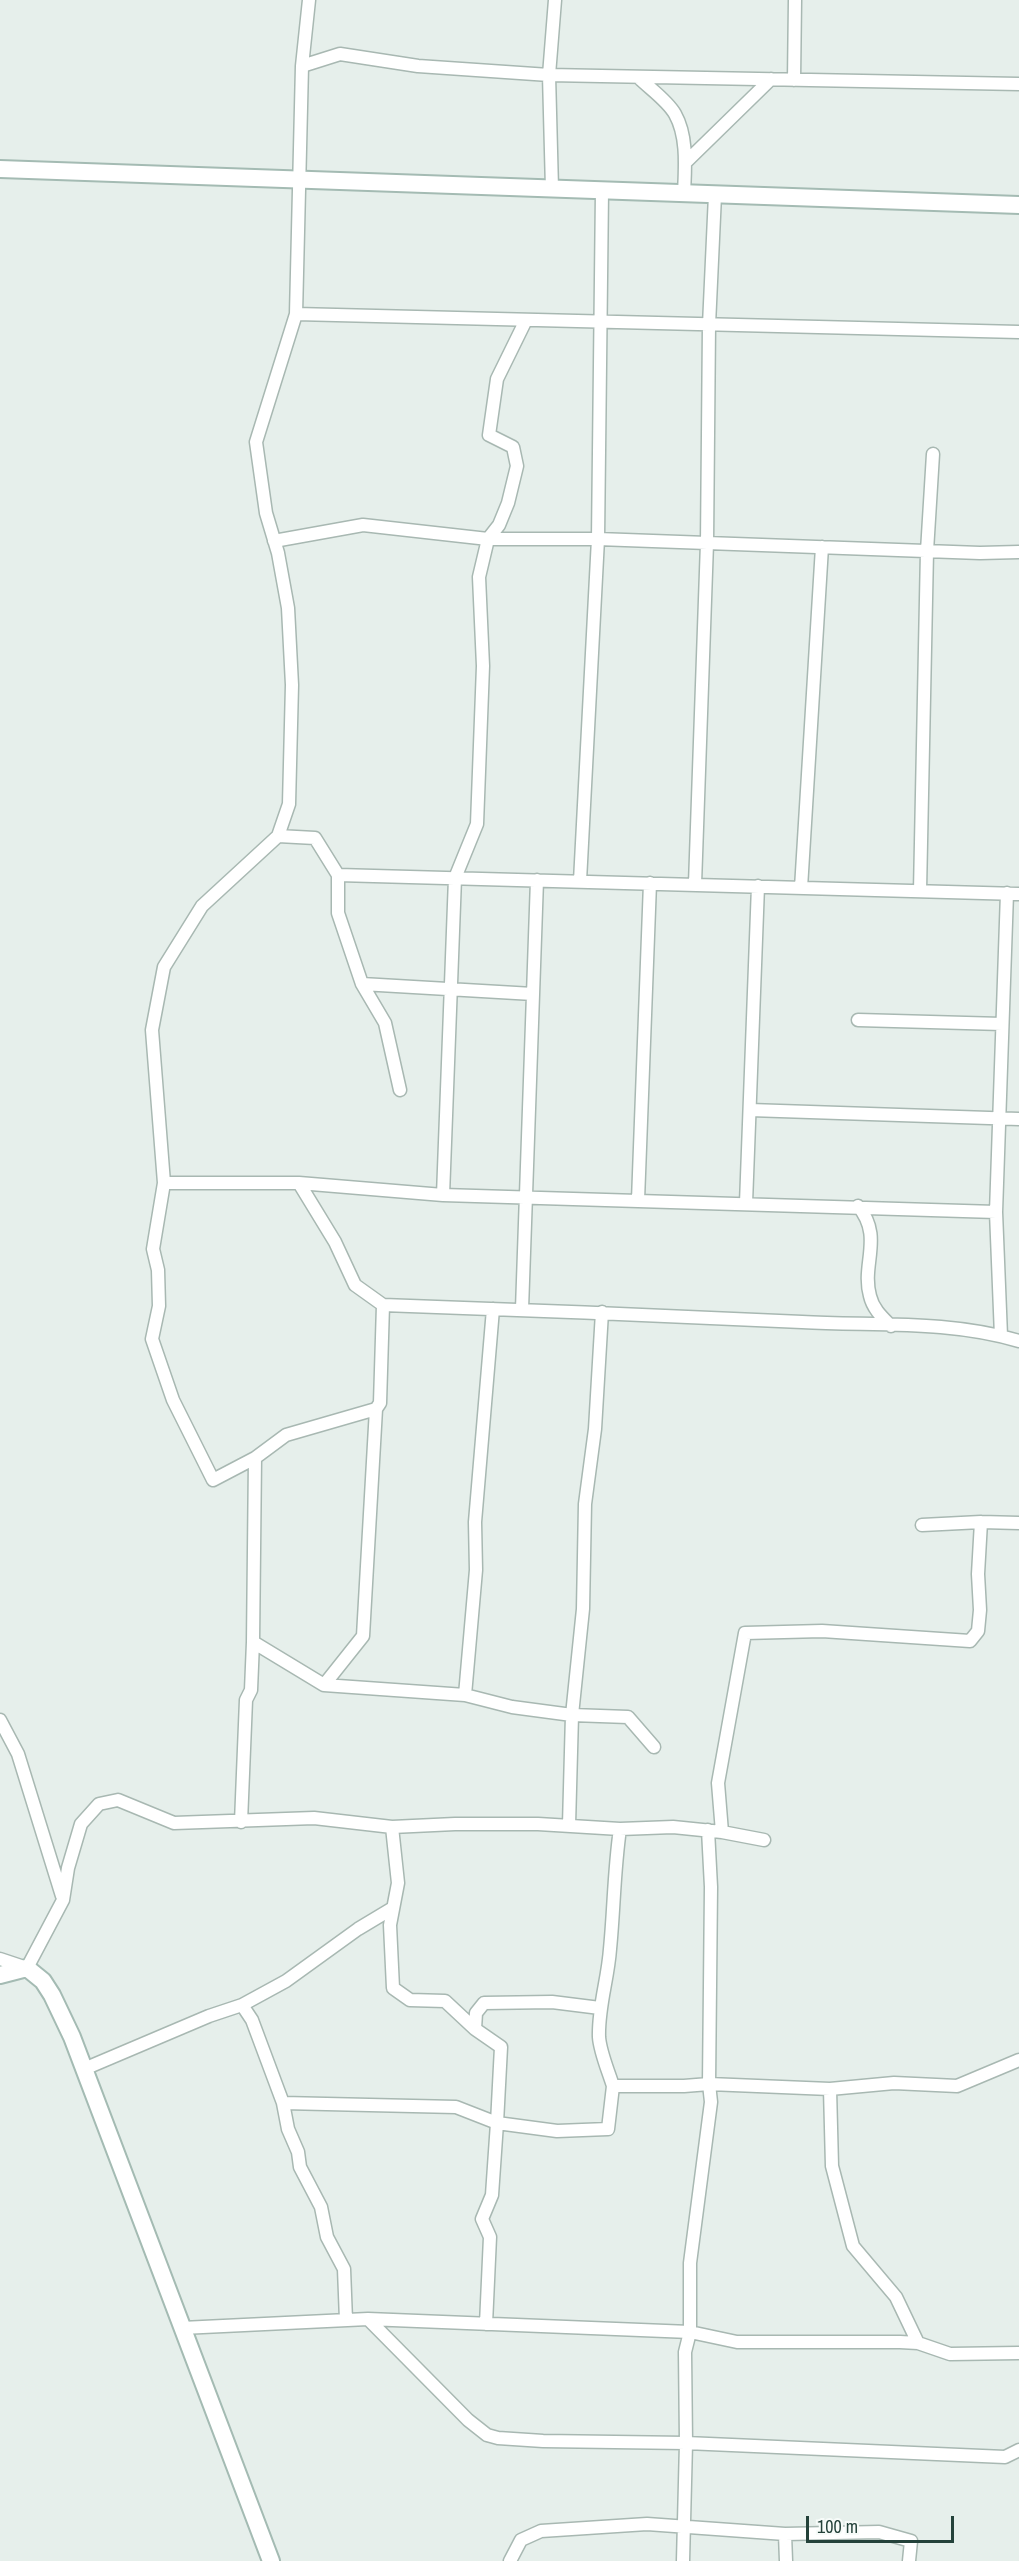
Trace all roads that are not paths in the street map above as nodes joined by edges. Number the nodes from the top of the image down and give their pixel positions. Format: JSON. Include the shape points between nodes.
{"nodes":[{"id":1,"x":309,"y":0,"type":"edge"},
{"id":2,"x":555,"y":0,"type":"edge"},
{"id":3,"x":795,"y":0,"type":"edge"},
{"id":4,"x":302,"y":66,"type":"junction"},
{"id":5,"x":549,"y":75,"type":"junction"},
{"id":6,"x":638,"y":77,"type":"junction"},
{"id":7,"x":771,"y":79,"type":"junction"},
{"id":8,"x":794,"y":80,"type":"junction"},
{"id":9,"x":1019,"y":84,"type":"edge"},
{"id":10,"x":685,"y":162,"type":"junction"},
{"id":11,"x":0,"y":169,"type":"edge"},
{"id":12,"x":299,"y":180,"type":"junction"},
{"id":13,"x":552,"y":189,"type":"junction"},
{"id":14,"x":602,"y":191,"type":"junction"},
{"id":15,"x":684,"y":194,"type":"junction"},
{"id":16,"x":715,"y":195,"type":"junction"},
{"id":17,"x":1019,"y":205,"type":"edge"},
{"id":18,"x":296,"y":314,"type":"junction"},
{"id":19,"x":526,"y":320,"type":"junction"},
{"id":20,"x":599,"y":323,"type":"junction"},
{"id":21,"x":709,"y":325,"type":"junction"},
{"id":22,"x":1019,"y":333,"type":"edge"},
{"id":23,"x":933,"y":454,"type":"dead end"},
{"id":24,"x":488,"y":539,"type":"junction"},
{"id":25,"x":598,"y":539,"type":"junction"},
{"id":26,"x":274,"y":541,"type":"junction"},
{"id":27,"x":707,"y":543,"type":"junction"},
{"id":28,"x":822,"y":548,"type":"junction"},
{"id":29,"x":927,"y":551,"type":"junction"},
{"id":30,"x":1019,"y":552,"type":"edge"},
{"id":31,"x":278,"y":836,"type":"junction"},
{"id":32,"x":338,"y":875,"type":"junction"},
{"id":33,"x":455,"y":878,"type":"junction"},
{"id":34,"x":537,"y":880,"type":"junction"},
{"id":35,"x":580,"y":881,"type":"junction"},
{"id":36,"x":650,"y":883,"type":"junction"},
{"id":37,"x":695,"y":885,"type":"junction"},
{"id":38,"x":758,"y":886,"type":"junction"},
{"id":39,"x":801,"y":888,"type":"junction"},
{"id":40,"x":920,"y":891,"type":"junction"},
{"id":41,"x":1013,"y":894,"type":"edge"},
{"id":42,"x":362,"y":984,"type":"junction"},
{"id":43,"x":451,"y":990,"type":"junction"},
{"id":44,"x":533,"y":994,"type":"junction"},
{"id":45,"x":858,"y":1020,"type":"dead end"},
{"id":46,"x":1002,"y":1024,"type":"junction"},
{"id":47,"x":400,"y":1090,"type":"dead end"},
{"id":48,"x":750,"y":1110,"type":"junction"},
{"id":49,"x":999,"y":1118,"type":"junction"},
{"id":50,"x":1019,"y":1119,"type":"edge"},
{"id":51,"x":164,"y":1183,"type":"junction"},
{"id":52,"x":298,"y":1183,"type":"junction"},
{"id":53,"x":443,"y":1195,"type":"junction"},
{"id":54,"x":526,"y":1197,"type":"junction"},
{"id":55,"x":638,"y":1200,"type":"junction"},
{"id":56,"x":746,"y":1203,"type":"junction"},
{"id":57,"x":858,"y":1206,"type":"junction"},
{"id":58,"x":996,"y":1212,"type":"junction"},
{"id":59,"x":383,"y":1305,"type":"junction"},
{"id":60,"x":493,"y":1309,"type":"junction"},
{"id":61,"x":522,"y":1310,"type":"junction"},
{"id":62,"x":602,"y":1312,"type":"junction"},
{"id":63,"x":891,"y":1326,"type":"junction"},
{"id":64,"x":1001,"y":1335,"type":"junction"},
{"id":65,"x":1019,"y":1341,"type":"edge"},
{"id":66,"x":376,"y":1410,"type":"junction"},
{"id":67,"x":255,"y":1458,"type":"junction"},
{"id":68,"x":981,"y":1522,"type":"junction"},
{"id":69,"x":1019,"y":1523,"type":"edge"},
{"id":70,"x":922,"y":1525,"type":"dead end"},
{"id":71,"x":253,"y":1642,"type":"junction"},
{"id":72,"x":324,"y":1685,"type":"junction"},
{"id":73,"x":465,"y":1695,"type":"junction"},
{"id":74,"x":572,"y":1715,"type":"junction"},
{"id":75,"x":0,"y":1720,"type":"edge"},
{"id":76,"x":654,"y":1747,"type":"dead end"},
{"id":77,"x":241,"y":1822,"type":"junction"},
{"id":78,"x":569,"y":1825,"type":"junction"},
{"id":79,"x":392,"y":1827,"type":"junction"},
{"id":80,"x":620,"y":1829,"type":"junction"},
{"id":81,"x":708,"y":1830,"type":"junction"},
{"id":82,"x":722,"y":1832,"type":"junction"},
{"id":83,"x":764,"y":1840,"type":"dead end"},
{"id":84,"x":63,"y":1900,"type":"junction"},
{"id":85,"x":393,"y":1908,"type":"junction"},
{"id":86,"x":0,"y":1959,"type":"edge"},
{"id":87,"x":27,"y":1968,"type":"junction"},
{"id":88,"x":0,"y":1975,"type":"edge"},
{"id":89,"x":242,"y":2005,"type":"junction"},
{"id":90,"x":600,"y":2008,"type":"junction"},
{"id":91,"x":475,"y":2029,"type":"junction"},
{"id":92,"x":1019,"y":2060,"type":"edge"},
{"id":93,"x":84,"y":2069,"type":"junction"},
{"id":94,"x":709,"y":2084,"type":"junction"},
{"id":95,"x":613,"y":2086,"type":"junction"},
{"id":96,"x":830,"y":2089,"type":"junction"},
{"id":97,"x":283,"y":2103,"type":"junction"},
{"id":98,"x":497,"y":2123,"type":"junction"},
{"id":99,"x":368,"y":2319,"type":"junction"},
{"id":100,"x":346,"y":2320,"type":"junction"},
{"id":101,"x":486,"y":2324,"type":"junction"},
{"id":102,"x":182,"y":2328,"type":"junction"},
{"id":103,"x":690,"y":2332,"type":"junction"},
{"id":104,"x":918,"y":2343,"type":"junction"},
{"id":105,"x":1019,"y":2353,"type":"edge"},
{"id":106,"x":686,"y":2443,"type":"junction"},
{"id":107,"x":1019,"y":2450,"type":"edge"},
{"id":108,"x":684,"y":2526,"type":"junction"},
{"id":109,"x":785,"y":2534,"type":"junction"},
{"id":110,"x":271,"y":2561,"type":"edge"},
{"id":111,"x":510,"y":2561,"type":"edge"},
{"id":112,"x":683,"y":2561,"type":"edge"},
{"id":113,"x":786,"y":2561,"type":"edge"},
{"id":114,"x":909,"y":2561,"type":"edge"}],
"edges":[{"from":1,"to":4,"type":"street"},
{"from":2,"to":5,"type":"street"},
{"from":3,"to":8,"type":"street"},
{"from":4,"to":5,"type":"street","via":[[340,54],[417,66]]},
{"from":4,"to":12,"type":"street"},
{"from":5,"to":6,"type":"street"},
{"from":5,"to":13,"type":"street"},
{"from":6,"to":7,"type":"street"},
{"from":6,"to":10,"type":"street","via":[[674,113],[682,133]]},
{"from":7,"to":8,"type":"street"},
{"from":7,"to":10,"type":"street"},
{"from":8,"to":9,"type":"street"},
{"from":10,"to":15,"type":"street"},
{"from":11,"to":12,"type":"street"},
{"from":12,"to":13,"type":"street"},
{"from":12,"to":18,"type":"street"},
{"from":13,"to":14,"type":"street"},
{"from":14,"to":15,"type":"street"},
{"from":14,"to":20,"type":"street"},
{"from":15,"to":16,"type":"street"},
{"from":16,"to":17,"type":"street"},
{"from":16,"to":21,"type":"street"},
{"from":18,"to":19,"type":"street"},
{"from":18,"to":26,"type":"street","via":[[256,442]]},
{"from":19,"to":20,"type":"street"},
{"from":19,"to":24,"type":"street","via":[[498,379],[489,435],[513,447],[517,466],[500,525]]},
{"from":20,"to":21,"type":"street"},
{"from":20,"to":25,"type":"street"},
{"from":21,"to":22,"type":"street"},
{"from":21,"to":27,"type":"street"},
{"from":23,"to":29,"type":"street"},
{"from":24,"to":25,"type":"street"},
{"from":24,"to":26,"type":"street","via":[[363,525]]},
{"from":24,"to":33,"type":"street","via":[[479,578],[483,666],[477,824]]},
{"from":25,"to":27,"type":"street"},
{"from":25,"to":35,"type":"street"},
{"from":26,"to":31,"type":"street","via":[[288,608],[292,685],[289,804]]},
{"from":27,"to":28,"type":"street"},
{"from":27,"to":37,"type":"street"},
{"from":28,"to":29,"type":"street"},
{"from":28,"to":39,"type":"street"},
{"from":29,"to":30,"type":"street"},
{"from":29,"to":40,"type":"street"},
{"from":31,"to":32,"type":"street","via":[[315,838]]},
{"from":31,"to":51,"type":"street","via":[[202,906],[164,968],[152,1030]]},
{"from":32,"to":33,"type":"street"},
{"from":32,"to":42,"type":"street","via":[[338,913]]},
{"from":33,"to":34,"type":"street"},
{"from":33,"to":43,"type":"street"},
{"from":34,"to":35,"type":"street"},
{"from":34,"to":44,"type":"street"},
{"from":35,"to":36,"type":"street"},
{"from":36,"to":37,"type":"street"},
{"from":36,"to":55,"type":"street"},
{"from":37,"to":38,"type":"street"},
{"from":38,"to":39,"type":"street"},
{"from":38,"to":48,"type":"street"},
{"from":39,"to":40,"type":"street"},
{"from":40,"to":41,"type":"street"},
{"from":41,"to":46,"type":"street"},
{"from":42,"to":43,"type":"street"},
{"from":42,"to":47,"type":"street","via":[[385,1023]]},
{"from":43,"to":44,"type":"street"},
{"from":43,"to":53,"type":"street"},
{"from":44,"to":54,"type":"street"},
{"from":45,"to":46,"type":"street"},
{"from":46,"to":49,"type":"street"},
{"from":48,"to":49,"type":"street"},
{"from":48,"to":56,"type":"street"},
{"from":49,"to":50,"type":"street"},
{"from":49,"to":58,"type":"street"},
{"from":51,"to":52,"type":"street"},
{"from":51,"to":67,"type":"street","via":[[153,1250],[159,1305],[152,1339],[173,1400],[213,1480]]},
{"from":52,"to":53,"type":"street"},
{"from":52,"to":59,"type":"street","via":[[335,1242],[355,1285]]},
{"from":53,"to":54,"type":"street"},
{"from":54,"to":55,"type":"street"},
{"from":54,"to":61,"type":"street"},
{"from":55,"to":56,"type":"street"},
{"from":56,"to":57,"type":"street"},
{"from":57,"to":58,"type":"street"},
{"from":57,"to":63,"type":"street","via":[[868,1218],[871,1230],[870,1296],[877,1312]]},
{"from":58,"to":64,"type":"street"},
{"from":59,"to":60,"type":"street"},
{"from":59,"to":66,"type":"street","via":[[380,1403]]},
{"from":60,"to":61,"type":"street"},
{"from":60,"to":73,"type":"street"},
{"from":61,"to":62,"type":"street"},
{"from":62,"to":63,"type":"street"},
{"from":62,"to":74,"type":"street","via":[[595,1429],[585,1504],[583,1609]]},
{"from":63,"to":64,"type":"street","via":[[961,1328]]},
{"from":64,"to":65,"type":"street"},
{"from":66,"to":67,"type":"street","via":[[286,1435]]},
{"from":66,"to":72,"type":"street","via":[[363,1636]]},
{"from":67,"to":71,"type":"street"},
{"from":68,"to":69,"type":"street"},
{"from":68,"to":70,"type":"street"},
{"from":68,"to":82,"type":"street","via":[[980,1610],[978,1631],[970,1641],[822,1631],[745,1633],[718,1783]]},
{"from":71,"to":72,"type":"street"},
{"from":71,"to":77,"type":"street","via":[[251,1690],[246,1700]]},
{"from":72,"to":73,"type":"street"},
{"from":73,"to":74,"type":"street","via":[[512,1707]]},
{"from":74,"to":76,"type":"street","via":[[628,1717]]},
{"from":74,"to":78,"type":"street"},
{"from":75,"to":84,"type":"street","via":[[18,1754]]},
{"from":77,"to":79,"type":"street","via":[[314,1818]]},
{"from":77,"to":84,"type":"street","via":[[174,1823],[118,1800],[99,1804],[81,1824]]},
{"from":78,"to":79,"type":"street"},
{"from":78,"to":80,"type":"street"},
{"from":79,"to":85,"type":"street","via":[[398,1883]]},
{"from":80,"to":81,"type":"street"},
{"from":80,"to":90,"type":"street","via":[[611,1948]]},
{"from":81,"to":82,"type":"street"},
{"from":81,"to":94,"type":"street"},
{"from":82,"to":83,"type":"street"},
{"from":84,"to":87,"type":"street"},
{"from":85,"to":89,"type":"street","via":[[286,1981]]},
{"from":85,"to":91,"type":"street","via":[[393,1988],[410,2000],[445,2001]]},
{"from":86,"to":87,"type":"street"},
{"from":87,"to":88,"type":"street"},
{"from":87,"to":93,"type":"street","via":[[52,1995]]},
{"from":89,"to":93,"type":"street"},
{"from":89,"to":97,"type":"street","via":[[252,2020]]},
{"from":90,"to":91,"type":"street","via":[[552,2002],[484,2003],[476,2013]]},
{"from":90,"to":95,"type":"street","via":[[599,2039]]},
{"from":91,"to":98,"type":"street","via":[[501,2047]]},
{"from":92,"to":96,"type":"street","via":[[957,2086],[894,2083]]},
{"from":93,"to":102,"type":"street"},
{"from":94,"to":95,"type":"street"},
{"from":94,"to":96,"type":"street"},
{"from":94,"to":103,"type":"street","via":[[710,2127],[690,2263]]},
{"from":95,"to":98,"type":"street","via":[[608,2129],[557,2131]]},
{"from":96,"to":104,"type":"street","via":[[832,2166],[853,2246],[896,2297]]},
{"from":97,"to":98,"type":"street","via":[[456,2107]]},
{"from":97,"to":100,"type":"street","via":[[300,2167],[321,2206],[327,2237],[344,2269]]},
{"from":98,"to":101,"type":"street","via":[[492,2195],[482,2219],[490,2237]]},
{"from":99,"to":100,"type":"street"},
{"from":99,"to":101,"type":"street"},
{"from":99,"to":106,"type":"street","via":[[487,2435],[543,2441]]},
{"from":100,"to":102,"type":"street"},
{"from":101,"to":103,"type":"street"},
{"from":102,"to":110,"type":"street"},
{"from":103,"to":104,"type":"street","via":[[737,2342]]},
{"from":103,"to":106,"type":"street","via":[[685,2352]]},
{"from":104,"to":105,"type":"street","via":[[950,2354]]},
{"from":106,"to":107,"type":"street","via":[[1005,2457]]},
{"from":106,"to":108,"type":"street"},
{"from":108,"to":109,"type":"street"},
{"from":108,"to":111,"type":"street","via":[[647,2524],[541,2531],[521,2540]]},
{"from":108,"to":112,"type":"street"},
{"from":109,"to":113,"type":"street"},
{"from":109,"to":114,"type":"street","via":[[879,2532],[911,2541]]}]}
